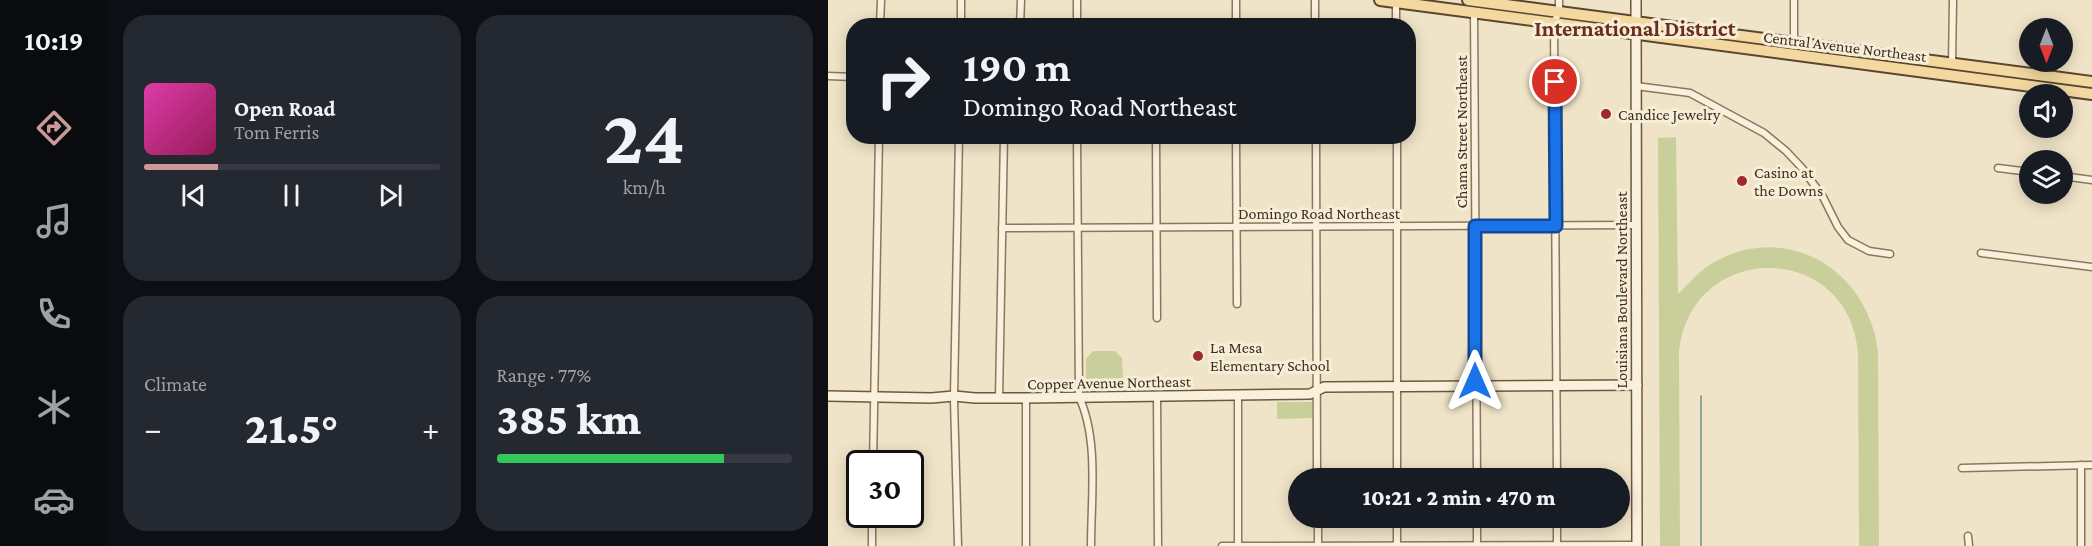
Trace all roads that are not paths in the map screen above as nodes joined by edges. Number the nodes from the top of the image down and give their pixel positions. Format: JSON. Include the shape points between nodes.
{"nodes":[{"id":1,"x":881,"y":0,"type":"edge"},
{"id":2,"x":961,"y":0,"type":"edge"},
{"id":3,"x":1021,"y":0,"type":"edge"},
{"id":4,"x":1077,"y":0,"type":"edge"},
{"id":5,"x":1236,"y":0,"type":"edge"},
{"id":6,"x":1315,"y":0,"type":"edge"},
{"id":7,"x":1380,"y":0,"type":"edge"},
{"id":8,"x":1472,"y":0,"type":"edge"},
{"id":9,"x":1559,"y":0,"type":"edge"},
{"id":10,"x":1636,"y":0,"type":"edge"},
{"id":11,"x":1794,"y":0,"type":"edge"},
{"id":12,"x":1953,"y":0,"type":"edge"},
{"id":13,"x":1396,"y":1,"type":"edge"},
{"id":14,"x":1474,"y":13,"type":"junction"},
{"id":15,"x":880,"y":18,"type":"edge"},
{"id":16,"x":961,"y":18,"type":"edge"},
{"id":17,"x":1020,"y":18,"type":"edge"},
{"id":18,"x":1077,"y":18,"type":"edge"},
{"id":19,"x":1236,"y":18,"type":"edge"},
{"id":20,"x":1315,"y":18,"type":"edge"},
{"id":21,"x":1396,"y":18,"type":"edge"},
{"id":22,"x":1557,"y":18,"type":"junction"},
{"id":23,"x":1636,"y":28,"type":"junction"},
{"id":24,"x":1794,"y":42,"type":"junction"},
{"id":25,"x":1952,"y":64,"type":"junction"},
{"id":26,"x":828,"y":76,"type":"edge"},
{"id":27,"x":846,"y":77,"type":"edge"},
{"id":28,"x":2092,"y":82,"type":"edge"},
{"id":29,"x":1636,"y":86,"type":"junction"},
{"id":30,"x":2092,"y":94,"type":"edge"},
{"id":31,"x":879,"y":144,"type":"edge"},
{"id":32,"x":958,"y":144,"type":"edge"},
{"id":33,"x":1004,"y":144,"type":"edge"},
{"id":34,"x":1077,"y":144,"type":"edge"},
{"id":35,"x":1156,"y":144,"type":"edge"},
{"id":36,"x":1236,"y":144,"type":"edge"},
{"id":37,"x":1316,"y":144,"type":"edge"},
{"id":38,"x":1397,"y":144,"type":"edge"},
{"id":39,"x":1998,"y":168,"type":"dead end"},
{"id":40,"x":2019,"y":171,"type":"edge"},
{"id":41,"x":2073,"y":177,"type":"edge"},
{"id":42,"x":2092,"y":180,"type":"edge"},
{"id":43,"x":1636,"y":225,"type":"junction"},
{"id":44,"x":1397,"y":226,"type":"junction"},
{"id":45,"x":1475,"y":226,"type":"junction"},
{"id":46,"x":1556,"y":226,"type":"junction"},
{"id":47,"x":1237,"y":227,"type":"junction"},
{"id":48,"x":1316,"y":227,"type":"junction"},
{"id":49,"x":1002,"y":228,"type":"junction"},
{"id":50,"x":1077,"y":228,"type":"junction"},
{"id":51,"x":1157,"y":228,"type":"junction"},
{"id":52,"x":1981,"y":253,"type":"dead end"},
{"id":53,"x":1890,"y":254,"type":"dead end"},
{"id":54,"x":2092,"y":267,"type":"edge"},
{"id":55,"x":1237,"y":304,"type":"dead end"},
{"id":56,"x":1157,"y":318,"type":"dead end"},
{"id":57,"x":1637,"y":385,"type":"junction"},
{"id":58,"x":1397,"y":386,"type":"junction"},
{"id":59,"x":1476,"y":386,"type":"junction"},
{"id":60,"x":1557,"y":386,"type":"junction"},
{"id":61,"x":1317,"y":392,"type":"junction"},
{"id":62,"x":828,"y":396,"type":"edge"},
{"id":63,"x":1157,"y":396,"type":"junction"},
{"id":64,"x":1238,"y":396,"type":"junction"},
{"id":65,"x":874,"y":397,"type":"junction"},
{"id":66,"x":1079,"y":397,"type":"junction"},
{"id":67,"x":954,"y":398,"type":"junction"},
{"id":68,"x":999,"y":398,"type":"junction"},
{"id":69,"x":1026,"y":398,"type":"junction"},
{"id":70,"x":873,"y":450,"type":"edge"},
{"id":71,"x":2081,"y":465,"type":"junction"},
{"id":72,"x":2092,"y":465,"type":"edge"},
{"id":73,"x":1317,"y":468,"type":"edge"},
{"id":74,"x":1397,"y":468,"type":"edge"},
{"id":75,"x":1477,"y":468,"type":"edge"},
{"id":76,"x":1557,"y":468,"type":"edge"},
{"id":77,"x":1962,"y":468,"type":"dead end"},
{"id":78,"x":872,"y":528,"type":"edge"},
{"id":79,"x":1318,"y":528,"type":"edge"},
{"id":80,"x":1397,"y":528,"type":"edge"},
{"id":81,"x":1477,"y":528,"type":"edge"},
{"id":82,"x":1557,"y":528,"type":"edge"},
{"id":83,"x":1968,"y":536,"type":"dead end"},
{"id":84,"x":871,"y":544,"type":"edge"},
{"id":85,"x":1637,"y":545,"type":"edge"},
{"id":86,"x":958,"y":546,"type":"edge"},
{"id":87,"x":1026,"y":546,"type":"edge"},
{"id":88,"x":1091,"y":546,"type":"edge"},
{"id":89,"x":1158,"y":546,"type":"edge"},
{"id":90,"x":1222,"y":546,"type":"edge"},
{"id":91,"x":1238,"y":546,"type":"edge"},
{"id":92,"x":1318,"y":546,"type":"edge"},
{"id":93,"x":1397,"y":546,"type":"edge"},
{"id":94,"x":1477,"y":546,"type":"edge"},
{"id":95,"x":1557,"y":546,"type":"edge"},
{"id":96,"x":1969,"y":546,"type":"edge"},
{"id":97,"x":2081,"y":546,"type":"edge"}],
"edges":[{"from":1,"to":15,"type":"street"},
{"from":2,"to":16,"type":"street"},
{"from":3,"to":17,"type":"street"},
{"from":4,"to":18,"type":"street"},
{"from":5,"to":19,"type":"street"},
{"from":6,"to":20,"type":"street"},
{"from":7,"to":13,"type":"main road","name":"Central Avenue Northeast"},
{"from":8,"to":14,"type":"street","name":"Chama Street Northeast"},
{"from":8,"to":22,"type":"main road"},
{"from":9,"to":22,"type":"street"},
{"from":10,"to":23,"type":"street","name":"Louisiana Boulevard Northeast"},
{"from":11,"to":24,"type":"street"},
{"from":12,"to":25,"type":"street"},
{"from":13,"to":14,"type":"main road","name":"Central Avenue Northeast"},
{"from":13,"to":21,"type":"street"},
{"from":14,"to":22,"type":"main road","name":"Central Avenue Northeast"},
{"from":14,"to":45,"type":"street","name":"Chama Street Northeast"},
{"from":22,"to":23,"type":"main road","name":"Central Avenue Northeast"},
{"from":22,"to":46,"type":"street"},
{"from":23,"to":24,"type":"main road"},
{"from":23,"to":29,"type":"street","name":"Louisiana Boulevard Northeast"},
{"from":23,"to":30,"type":"main road","name":"Central Avenue Northeast"},
{"from":24,"to":25,"type":"main road"},
{"from":25,"to":28,"type":"main road"},
{"from":26,"to":27,"type":"street"},
{"from":29,"to":43,"type":"street","name":"Louisiana Boulevard Northeast"},
{"from":29,"to":53,"type":"street","via":[[1690,93],[1764,133],[1806,174],[1848,240],[1869,251]]},
{"from":31,"to":65,"type":"street"},
{"from":32,"to":67,"type":"street"},
{"from":33,"to":49,"type":"street"},
{"from":34,"to":50,"type":"street"},
{"from":35,"to":51,"type":"street"},
{"from":36,"to":47,"type":"street"},
{"from":37,"to":48,"type":"street"},
{"from":38,"to":44,"type":"street"},
{"from":39,"to":40,"type":"street"},
{"from":41,"to":42,"type":"street"},
{"from":43,"to":46,"type":"street","name":"Domingo Road Northeast"},
{"from":43,"to":57,"type":"street","name":"Louisiana Boulevard Northeast"},
{"from":44,"to":45,"type":"street","name":"Domingo Road Northeast"},
{"from":44,"to":48,"type":"street","name":"Domingo Road Northeast"},
{"from":44,"to":58,"type":"street"},
{"from":45,"to":46,"type":"street","name":"Domingo Road Northeast"},
{"from":45,"to":59,"type":"street","name":"Chama Street Northeast"},
{"from":46,"to":60,"type":"street"},
{"from":47,"to":48,"type":"street","name":"Domingo Road Northeast"},
{"from":47,"to":51,"type":"street","name":"Domingo Road Northeast"},
{"from":47,"to":55,"type":"street"},
{"from":48,"to":61,"type":"street"},
{"from":49,"to":50,"type":"street","name":"Domingo Road Northeast"},
{"from":49,"to":68,"type":"street"},
{"from":50,"to":51,"type":"street","name":"Domingo Road Northeast"},
{"from":50,"to":66,"type":"street"},
{"from":51,"to":56,"type":"street"},
{"from":52,"to":54,"type":"street"},
{"from":57,"to":60,"type":"street","name":"Copper Avenue Northeast"},
{"from":57,"to":85,"type":"street","name":"Louisiana Boulevard Northeast"},
{"from":58,"to":59,"type":"street","name":"Copper Avenue Northeast"},
{"from":58,"to":61,"type":"street","name":"Copper Avenue Northeast","via":[[1324,387]]},
{"from":58,"to":74,"type":"street"},
{"from":59,"to":60,"type":"street","name":"Copper Avenue Northeast"},
{"from":59,"to":75,"type":"street","name":"Chama Street Northeast"},
{"from":60,"to":76,"type":"street"},
{"from":61,"to":64,"type":"street","name":"Copper Avenue Northeast"},
{"from":61,"to":73,"type":"street"},
{"from":62,"to":65,"type":"street","name":"Copper Avenue Northeast"},
{"from":63,"to":64,"type":"street","name":"Copper Avenue Northeast"},
{"from":63,"to":66,"type":"street","name":"Copper Avenue Northeast"},
{"from":63,"to":89,"type":"street"},
{"from":64,"to":91,"type":"street"},
{"from":65,"to":67,"type":"street","name":"Copper Avenue Northeast"},
{"from":65,"to":70,"type":"street"},
{"from":66,"to":69,"type":"street","name":"Copper Avenue Northeast"},
{"from":66,"to":88,"type":"street","via":[[1091,439]]},
{"from":67,"to":68,"type":"street","name":"Copper Avenue Northeast"},
{"from":67,"to":86,"type":"street"},
{"from":68,"to":69,"type":"street","name":"Copper Avenue Northeast"},
{"from":69,"to":87,"type":"street"},
{"from":71,"to":72,"type":"street"},
{"from":71,"to":77,"type":"street"},
{"from":71,"to":97,"type":"street"},
{"from":78,"to":84,"type":"street"},
{"from":79,"to":92,"type":"street"},
{"from":80,"to":93,"type":"street"},
{"from":81,"to":94,"type":"street"},
{"from":82,"to":95,"type":"street"},
{"from":83,"to":96,"type":"street"},
{"from":85,"to":95,"type":"street"},
{"from":90,"to":91,"type":"street"},
{"from":91,"to":92,"type":"street"},
{"from":92,"to":93,"type":"street"},
{"from":93,"to":94,"type":"street"},
{"from":94,"to":95,"type":"street"}]}
